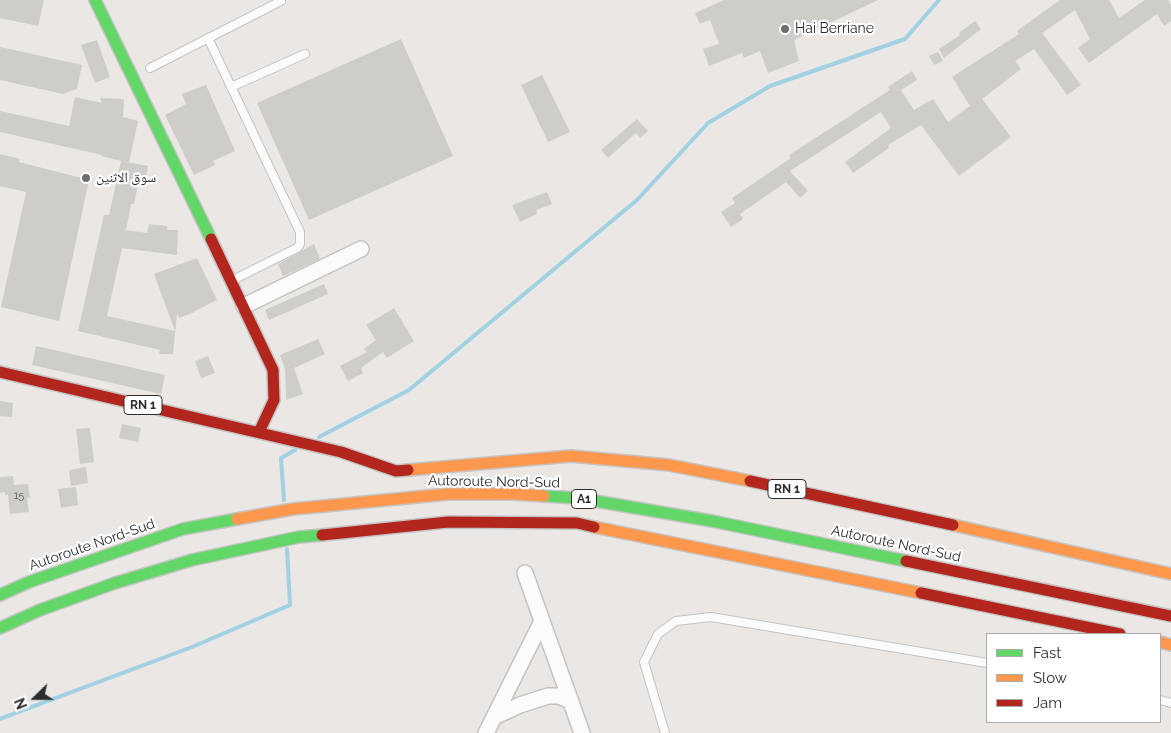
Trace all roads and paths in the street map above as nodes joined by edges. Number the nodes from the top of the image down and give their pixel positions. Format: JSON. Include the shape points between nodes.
{"nodes":[{"id":1,"x":95,"y":0,"type":"edge"},
{"id":2,"x":108,"y":0,"type":"edge"},
{"id":3,"x":281,"y":1,"type":"edge"},
{"id":4,"x":105,"y":22,"type":"junction"},
{"id":5,"x":208,"y":38,"type":"junction"},
{"id":6,"x":305,"y":54,"type":"dead end"},
{"id":7,"x":150,"y":68,"type":"dead end"},
{"id":8,"x":231,"y":87,"type":"junction"},
{"id":9,"x":361,"y":248,"type":"dead end"},
{"id":10,"x":232,"y":280,"type":"junction"},
{"id":11,"x":244,"y":306,"type":"junction"},
{"id":12,"x":0,"y":372,"type":"edge"},
{"id":13,"x":259,"y":432,"type":"junction"},
{"id":14,"x":525,"y":573,"type":"dead end"},
{"id":15,"x":1171,"y":574,"type":"edge"},
{"id":16,"x":0,"y":595,"type":"edge"},
{"id":17,"x":1171,"y":616,"type":"edge"},
{"id":18,"x":542,"y":621,"type":"junction"},
{"id":19,"x":0,"y":628,"type":"edge"},
{"id":20,"x":1115,"y":633,"type":"edge"},
{"id":21,"x":986,"y":663,"type":"edge"},
{"id":22,"x":571,"y":701,"type":"junction"},
{"id":23,"x":494,"y":717,"type":"junction"},
{"id":24,"x":486,"y":733,"type":"edge"},
{"id":25,"x":582,"y":733,"type":"edge"},
{"id":26,"x":665,"y":733,"type":"edge"}],
"edges":[{"from":1,"to":4,"type":"main road"},
{"from":2,"to":4,"type":"street"},
{"from":3,"to":5,"type":"lane"},
{"from":4,"to":10,"type":"main road"},
{"from":5,"to":7,"type":"lane"},
{"from":5,"to":8,"type":"lane"},
{"from":6,"to":8,"type":"lane"},
{"from":8,"to":10,"type":"lane","via":[[300,232],[297,248]]},
{"from":9,"to":11,"type":"street"},
{"from":10,"to":11,"type":"main road"},
{"from":11,"to":13,"type":"main road","via":[[273,370],[274,400]]},
{"from":12,"to":13,"type":"main road","number":"RN 1"},
{"from":13,"to":15,"type":"main road","number":"RN 1","via":[[341,452],[396,471],[571,456],[669,465],[870,506]]},
{"from":14,"to":18,"type":"street"},
{"from":16,"to":17,"type":"main road","name":"Autoroute Nord-Sud","number":"A1","via":[[182,529],[366,500],[448,494],[514,494],[578,498],[712,521]]},
{"from":18,"to":22,"type":"street"},
{"from":18,"to":23,"type":"street"},
{"from":19,"to":20,"type":"main road","number":"A1","via":[[115,583],[192,560],[299,536],[458,522],[577,523]]},
{"from":21,"to":26,"type":"lane","via":[[711,617],[676,621],[658,634],[644,662]]},
{"from":22,"to":23,"type":"street","via":[[548,696]]},
{"from":22,"to":25,"type":"street"},
{"from":23,"to":24,"type":"street"}]}
